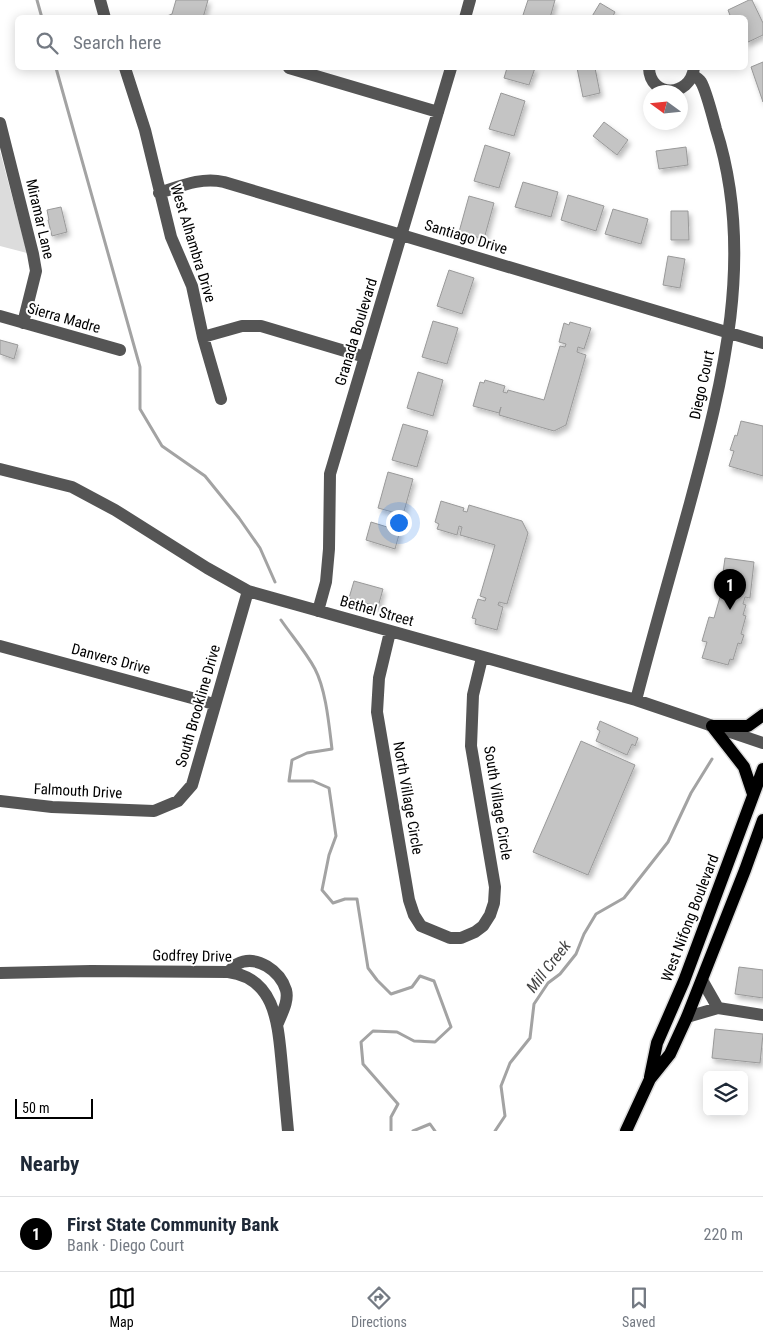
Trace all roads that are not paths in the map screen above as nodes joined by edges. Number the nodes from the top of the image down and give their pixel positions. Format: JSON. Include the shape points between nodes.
{"nodes":[{"id":1,"x":100,"y":0,"type":"edge"},
{"id":2,"x":470,"y":0,"type":"edge"},
{"id":3,"x":104,"y":15,"type":"edge"},
{"id":4,"x":466,"y":15,"type":"edge"},
{"id":5,"x":130,"y":70,"type":"edge"},
{"id":6,"x":296,"y":70,"type":"edge"},
{"id":7,"x":450,"y":70,"type":"edge"},
{"id":8,"x":649,"y":70,"type":"edge"},
{"id":9,"x":693,"y":71,"type":"edge"},
{"id":10,"x":438,"y":112,"type":"junction"},
{"id":11,"x":0,"y":123,"type":"edge"},
{"id":12,"x":159,"y":193,"type":"junction"},
{"id":13,"x":402,"y":234,"type":"junction"},
{"id":14,"x":0,"y":316,"type":"edge"},
{"id":15,"x":23,"y":323,"type":"junction"},
{"id":16,"x":730,"y":333,"type":"junction"},
{"id":17,"x":203,"y":338,"type":"junction"},
{"id":18,"x":763,"y":343,"type":"edge"},
{"id":19,"x":120,"y":350,"type":"dead end"},
{"id":20,"x":365,"y":357,"type":"junction"},
{"id":21,"x":221,"y":399,"type":"dead end"},
{"id":22,"x":0,"y":468,"type":"edge"},
{"id":23,"x":248,"y":591,"type":"junction"},
{"id":24,"x":318,"y":611,"type":"junction"},
{"id":25,"x":390,"y":632,"type":"junction"},
{"id":26,"x":0,"y":646,"type":"edge"},
{"id":27,"x":482,"y":658,"type":"junction"},
{"id":28,"x":636,"y":700,"type":"junction"},
{"id":29,"x":214,"y":704,"type":"junction"},
{"id":30,"x":763,"y":715,"type":"edge"},
{"id":31,"x":712,"y":726,"type":"junction"},
{"id":32,"x":763,"y":743,"type":"edge"},
{"id":33,"x":763,"y":769,"type":"edge"},
{"id":34,"x":754,"y":794,"type":"junction"},
{"id":35,"x":0,"y":801,"type":"edge"},
{"id":36,"x":154,"y":811,"type":"joint"},
{"id":37,"x":763,"y":820,"type":"edge"},
{"id":38,"x":763,"y":845,"type":"edge"},
{"id":39,"x":745,"y":870,"type":"junction"},
{"id":40,"x":461,"y":938,"type":"joint"},
{"id":41,"x":228,"y":972,"type":"junction"},
{"id":42,"x":0,"y":973,"type":"edge"},
{"id":43,"x":702,"y":980,"type":"junction"},
{"id":44,"x":718,"y":1008,"type":"junction"},
{"id":45,"x":763,"y":1015,"type":"edge"},
{"id":46,"x":687,"y":1017,"type":"junction"},
{"id":47,"x":278,"y":1024,"type":"junction"},
{"id":48,"x":650,"y":1079,"type":"junction"},
{"id":49,"x":288,"y":1131,"type":"edge"},
{"id":50,"x":626,"y":1131,"type":"edge"}],
"edges":[{"from":1,"to":3,"type":"street"},
{"from":2,"to":4,"type":"street"},
{"from":5,"to":12,"type":"street","name":"West Alhambra Drive"},
{"from":6,"to":10,"type":"street"},
{"from":7,"to":10,"type":"street","name":"Granada Boulevard"},
{"from":8,"to":9,"type":"street","name":"Diego Court","via":[[656,85],[671,91],[685,86]]},
{"from":9,"to":16,"type":"street","name":"Diego Court","via":[[701,82],[718,135],[734,218]]},
{"from":10,"to":13,"type":"street","name":"Granada Boulevard"},
{"from":11,"to":15,"type":"street","name":"Miramar Lane","via":[[36,271]]},
{"from":12,"to":13,"type":"street","name":"Santiago Drive","via":[[200,180],[216,180]]},
{"from":12,"to":17,"type":"street","name":"West Alhambra Drive","via":[[171,237],[192,286]]},
{"from":13,"to":16,"type":"street","name":"Santiago Drive"},
{"from":13,"to":20,"type":"street","name":"Granada Boulevard"},
{"from":14,"to":15,"type":"street","name":"Sierra Madre"},
{"from":15,"to":19,"type":"street","name":"Sierra Madre"},
{"from":16,"to":18,"type":"street","name":"Santiago Drive"},
{"from":16,"to":28,"type":"street","name":"Diego Court","via":[[712,421]]},
{"from":17,"to":20,"type":"street","via":[[242,326],[261,326]]},
{"from":17,"to":21,"type":"street","name":"West Alhambra Drive"},
{"from":20,"to":24,"type":"street","name":"Granada Boulevard","via":[[330,474],[329,549],[326,582]]},
{"from":22,"to":23,"type":"street","name":"Bethel Street","via":[[72,487]]},
{"from":23,"to":24,"type":"street","name":"Bethel Street"},
{"from":23,"to":29,"type":"street","name":"South Brookline Drive"},
{"from":24,"to":25,"type":"street","name":"Bethel Street"},
{"from":25,"to":27,"type":"street","name":"Bethel Street"},
{"from":25,"to":40,"type":"street","name":"North Village Circle","via":[[379,678],[377,712],[409,900],[421,926],[450,938]]},
{"from":26,"to":29,"type":"street","name":"Danvers Drive"},
{"from":27,"to":28,"type":"street","name":"Bethel Street"},
{"from":27,"to":40,"type":"street","name":"South Village Circle","via":[[473,695],[472,746],[495,887],[494,903],[483,926]]},
{"from":28,"to":31,"type":"street","name":"Bethel Street"},
{"from":29,"to":36,"type":"street","name":"South Brookline Drive","via":[[192,785],[178,801]]},
{"from":30,"to":31,"type":"main road","via":[[748,726]]},
{"from":31,"to":32,"type":"street","name":"Bethel Street"},
{"from":31,"to":34,"type":"main road","via":[[744,767]]},
{"from":33,"to":34,"type":"main road","name":"West Nifong Boulevard"},
{"from":34,"to":48,"type":"main road","name":"West Nifong Boulevard","via":[[684,981],[657,1043]]},
{"from":35,"to":36,"type":"street","name":"Falmouth Drive","via":[[52,807]]},
{"from":37,"to":39,"type":"main road","name":"West Nifong Boulevard"},
{"from":38,"to":39,"type":"main road","via":[[758,860]]},
{"from":39,"to":43,"type":"main road","name":"West Nifong Boulevard"},
{"from":41,"to":42,"type":"street","name":"Godfrey Drive"},
{"from":41,"to":47,"type":"street","name":"Godfrey Drive","via":[[239,973],[256,983],[272,1005]]},
{"from":41,"to":47,"type":"street","via":[[236,964],[253,962],[268,966],[278,975],[286,990],[286,1002]]},
{"from":43,"to":44,"type":"street"},
{"from":43,"to":46,"type":"main road","name":"West Nifong Boulevard"},
{"from":44,"to":45,"type":"street"},
{"from":44,"to":46,"type":"street"},
{"from":46,"to":48,"type":"main road","name":"West Nifong Boulevard","via":[[670,1054]]},
{"from":47,"to":49,"type":"street","name":"Godfrey Drive"},
{"from":48,"to":50,"type":"main road","name":"West Nifong Boulevard"}]}
